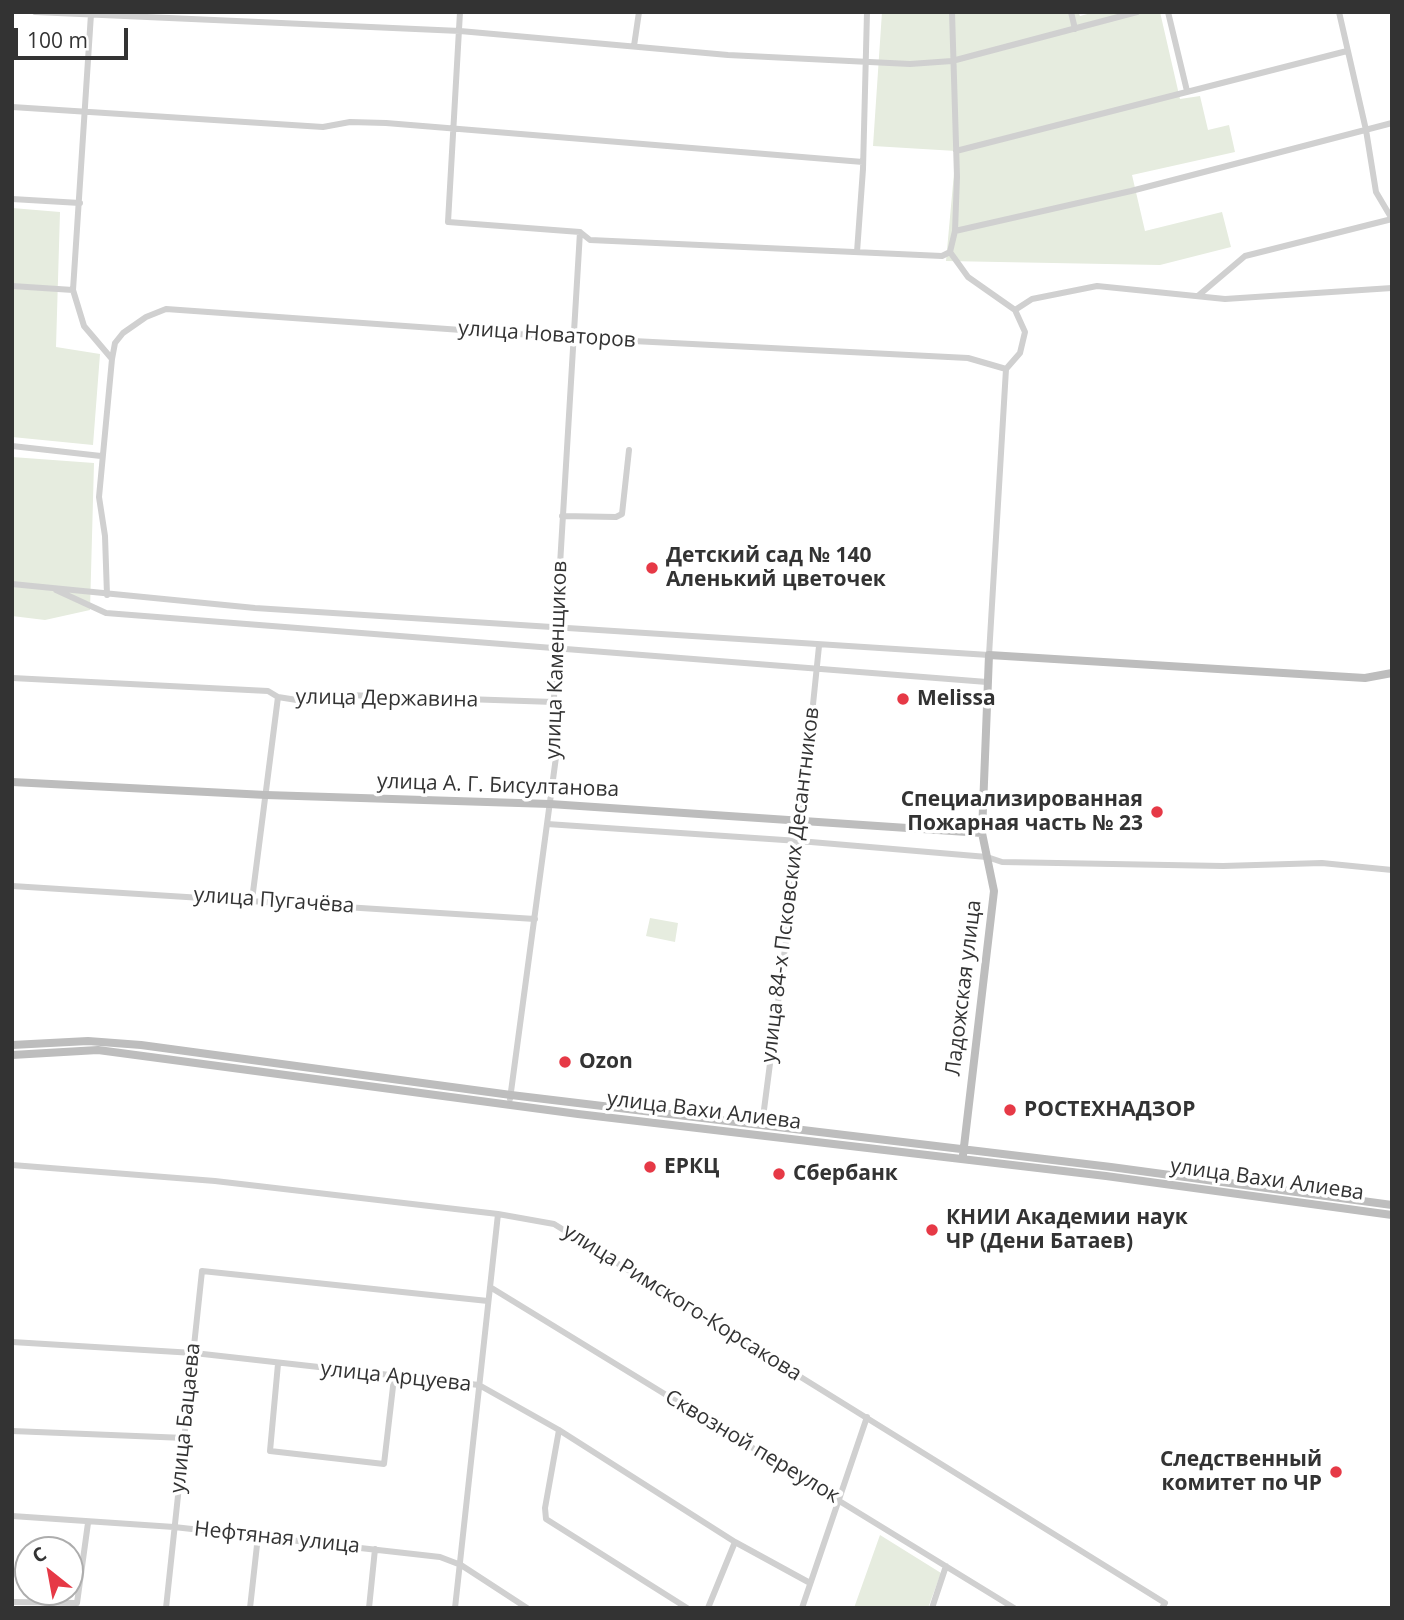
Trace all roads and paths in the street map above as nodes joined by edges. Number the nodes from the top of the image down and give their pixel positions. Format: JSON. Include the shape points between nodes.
{"nodes":[{"id":1,"x":35,"y":12,"type":"edge"},
{"id":2,"x":460,"y":12,"type":"edge"},
{"id":3,"x":639,"y":12,"type":"edge"},
{"id":4,"x":867,"y":12,"type":"edge"},
{"id":5,"x":952,"y":12,"type":"edge"},
{"id":6,"x":1071,"y":12,"type":"edge"},
{"id":7,"x":1137,"y":12,"type":"edge"},
{"id":8,"x":1168,"y":12,"type":"edge"},
{"id":9,"x":1339,"y":12,"type":"edge"},
{"id":10,"x":91,"y":14,"type":"edge"},
{"id":11,"x":1075,"y":29,"type":"junction"},
{"id":12,"x":460,"y":31,"type":"junction"},
{"id":13,"x":634,"y":46,"type":"junction"},
{"id":14,"x":1347,"y":51,"type":"junction"},
{"id":15,"x":952,"y":61,"type":"junction"},
{"id":16,"x":866,"y":62,"type":"junction"},
{"id":17,"x":1187,"y":91,"type":"junction"},
{"id":18,"x":12,"y":107,"type":"edge"},
{"id":19,"x":85,"y":111,"type":"junction"},
{"id":20,"x":1392,"y":123,"type":"edge"},
{"id":21,"x":1366,"y":130,"type":"junction"},
{"id":22,"x":453,"y":131,"type":"junction"},
{"id":23,"x":956,"y":151,"type":"junction"},
{"id":24,"x":863,"y":162,"type":"junction"},
{"id":25,"x":12,"y":200,"type":"edge"},
{"id":26,"x":79,"y":203,"type":"junction"},
{"id":27,"x":1392,"y":219,"type":"edge"},
{"id":28,"x":954,"y":231,"type":"junction"},
{"id":29,"x":580,"y":232,"type":"junction"},
{"id":30,"x":950,"y":252,"type":"junction"},
{"id":31,"x":857,"y":253,"type":"junction"},
{"id":32,"x":12,"y":286,"type":"edge"},
{"id":33,"x":1392,"y":288,"type":"edge"},
{"id":34,"x":73,"y":290,"type":"junction"},
{"id":35,"x":1197,"y":296,"type":"junction"},
{"id":36,"x":1015,"y":310,"type":"junction"},
{"id":37,"x":574,"y":338,"type":"junction"},
{"id":38,"x":112,"y":359,"type":"junction"},
{"id":39,"x":1006,"y":369,"type":"junction"},
{"id":40,"x":12,"y":446,"type":"edge"},
{"id":41,"x":629,"y":450,"type":"dead end"},
{"id":42,"x":101,"y":456,"type":"junction"},
{"id":43,"x":562,"y":516,"type":"junction"},
{"id":44,"x":12,"y":584,"type":"edge"},
{"id":45,"x":50,"y":587,"type":"junction"},
{"id":46,"x":107,"y":595,"type":"junction"},
{"id":47,"x":556,"y":627,"type":"junction"},
{"id":48,"x":819,"y":646,"type":"junction"},
{"id":49,"x":555,"y":648,"type":"junction"},
{"id":50,"x":989,"y":655,"type":"junction"},
{"id":51,"x":817,"y":668,"type":"junction"},
{"id":52,"x":1392,"y":673,"type":"edge"},
{"id":53,"x":12,"y":678,"type":"edge"},
{"id":54,"x":987,"y":682,"type":"junction"},
{"id":55,"x":278,"y":697,"type":"junction"},
{"id":56,"x":554,"y":702,"type":"junction"},
{"id":57,"x":12,"y":782,"type":"edge"},
{"id":58,"x":266,"y":795,"type":"junction"},
{"id":59,"x":550,"y":804,"type":"junction"},
{"id":60,"x":801,"y":820,"type":"junction"},
{"id":61,"x":547,"y":824,"type":"junction"},
{"id":62,"x":982,"y":833,"type":"junction"},
{"id":63,"x":799,"y":842,"type":"junction"},
{"id":64,"x":987,"y":857,"type":"junction"},
{"id":65,"x":1392,"y":870,"type":"edge"},
{"id":66,"x":12,"y":886,"type":"edge"},
{"id":67,"x":252,"y":900,"type":"junction"},
{"id":68,"x":535,"y":919,"type":"junction"},
{"id":69,"x":12,"y":1045,"type":"edge"},
{"id":70,"x":12,"y":1055,"type":"edge"},
{"id":71,"x":510,"y":1100,"type":"junction"},
{"id":72,"x":762,"y":1125,"type":"junction"},
{"id":73,"x":963,"y":1154,"type":"junction"},
{"id":74,"x":12,"y":1165,"type":"edge"},
{"id":75,"x":1392,"y":1205,"type":"edge"},
{"id":76,"x":498,"y":1214,"type":"junction"},
{"id":77,"x":1392,"y":1215,"type":"edge"},
{"id":78,"x":490,"y":1287,"type":"junction"},
{"id":79,"x":488,"y":1301,"type":"junction"},
{"id":80,"x":12,"y":1342,"type":"edge"},
{"id":81,"x":194,"y":1353,"type":"junction"},
{"id":82,"x":278,"y":1364,"type":"junction"},
{"id":83,"x":394,"y":1378,"type":"junction"},
{"id":84,"x":479,"y":1385,"type":"junction"},
{"id":85,"x":867,"y":1417,"type":"junction"},
{"id":86,"x":559,"y":1430,"type":"junction"},
{"id":87,"x":12,"y":1431,"type":"edge"},
{"id":88,"x":185,"y":1438,"type":"junction"},
{"id":89,"x":840,"y":1499,"type":"junction"},
{"id":90,"x":12,"y":1516,"type":"edge"},
{"id":91,"x":88,"y":1523,"type":"junction"},
{"id":92,"x":174,"y":1527,"type":"junction"},
{"id":93,"x":258,"y":1536,"type":"junction"},
{"id":94,"x":735,"y":1542,"type":"junction"},
{"id":95,"x":375,"y":1549,"type":"junction"},
{"id":96,"x":461,"y":1565,"type":"junction"},
{"id":97,"x":946,"y":1566,"type":"junction"},
{"id":98,"x":810,"y":1583,"type":"junction"},
{"id":99,"x":12,"y":1602,"type":"edge"},
{"id":100,"x":1164,"y":1606,"type":"edge"},
{"id":101,"x":166,"y":1608,"type":"edge"},
{"id":102,"x":250,"y":1608,"type":"edge"},
{"id":103,"x":369,"y":1608,"type":"edge"},
{"id":104,"x":455,"y":1608,"type":"edge"},
{"id":105,"x":527,"y":1608,"type":"edge"},
{"id":106,"x":687,"y":1608,"type":"edge"},
{"id":107,"x":708,"y":1608,"type":"edge"},
{"id":108,"x":802,"y":1608,"type":"edge"},
{"id":109,"x":932,"y":1608,"type":"edge"},
{"id":110,"x":1014,"y":1608,"type":"edge"}],
"edges":[{"from":1,"to":10,"type":"street"},
{"from":2,"to":12,"type":"street"},
{"from":3,"to":13,"type":"street"},
{"from":4,"to":16,"type":"street"},
{"from":5,"to":15,"type":"street"},
{"from":6,"to":11,"type":"street"},
{"from":7,"to":11,"type":"street"},
{"from":8,"to":17,"type":"street"},
{"from":9,"to":14,"type":"street"},
{"from":10,"to":12,"type":"street"},
{"from":10,"to":19,"type":"street"},
{"from":11,"to":15,"type":"street"},
{"from":12,"to":13,"type":"street"},
{"from":12,"to":22,"type":"street"},
{"from":13,"to":16,"type":"street"},
{"from":14,"to":17,"type":"street"},
{"from":14,"to":21,"type":"street"},
{"from":15,"to":16,"type":"street"},
{"from":15,"to":23,"type":"street"},
{"from":16,"to":24,"type":"street"},
{"from":17,"to":23,"type":"street"},
{"from":18,"to":19,"type":"street"},
{"from":19,"to":22,"type":"street","via":[[323,127],[362,122]]},
{"from":19,"to":26,"type":"street"},
{"from":20,"to":21,"type":"street"},
{"from":21,"to":27,"type":"street","via":[[1376,192]]},
{"from":21,"to":28,"type":"street"},
{"from":22,"to":24,"type":"street"},
{"from":22,"to":29,"type":"street","via":[[448,222]]},
{"from":23,"to":28,"type":"street"},
{"from":24,"to":31,"type":"street"},
{"from":25,"to":26,"type":"street"},
{"from":26,"to":34,"type":"street"},
{"from":27,"to":35,"type":"street","via":[[1245,257]]},
{"from":28,"to":30,"type":"street"},
{"from":29,"to":31,"type":"street","via":[[590,240]]},
{"from":29,"to":37,"type":"street","name":"улица Каменщиков"},
{"from":30,"to":31,"type":"street","via":[[942,256]]},
{"from":30,"to":36,"type":"street","via":[[968,277]]},
{"from":32,"to":34,"type":"street"},
{"from":33,"to":35,"type":"street","via":[[1232,299]]},
{"from":34,"to":38,"type":"street","via":[[84,326]]},
{"from":35,"to":36,"type":"street","via":[[1097,286],[1032,299]]},
{"from":36,"to":39,"type":"street","via":[[1025,332],[1024,344]]},
{"from":37,"to":38,"type":"street","name":"улица Новаторов","via":[[166,309],[123,333]]},
{"from":37,"to":39,"type":"street","name":"улица Новаторов","via":[[968,358]]},
{"from":37,"to":43,"type":"street","name":"улица Каменщиков"},
{"from":38,"to":42,"type":"street"},
{"from":39,"to":50,"type":"street"},
{"from":40,"to":42,"type":"street"},
{"from":41,"to":43,"type":"street","via":[[622,514]]},
{"from":42,"to":46,"type":"street","via":[[99,497]]},
{"from":43,"to":47,"type":"street","name":"улица Каменщиков"},
{"from":44,"to":45,"type":"street"},
{"from":45,"to":46,"type":"street"},
{"from":45,"to":49,"type":"street","via":[[106,613]]},
{"from":46,"to":47,"type":"street"},
{"from":47,"to":48,"type":"street"},
{"from":47,"to":49,"type":"street","name":"улица Каменщиков"},
{"from":48,"to":50,"type":"street"},
{"from":48,"to":51,"type":"street","name":"улица 84-х Псковских Десантников"},
{"from":49,"to":51,"type":"street"},
{"from":49,"to":56,"type":"street","name":"улица Каменщиков"},
{"from":50,"to":52,"type":"main road","via":[[1365,678]]},
{"from":50,"to":54,"type":"main road","name":"Ладожская улица"},
{"from":51,"to":54,"type":"street"},
{"from":51,"to":60,"type":"street","name":"улица 84-х Псковских Десантников"},
{"from":53,"to":55,"type":"street","name":"улица Державина","via":[[268,691]]},
{"from":54,"to":62,"type":"main road","name":"Ладожская улица"},
{"from":55,"to":56,"type":"street","name":"улица Державина"},
{"from":55,"to":58,"type":"street"},
{"from":56,"to":59,"type":"street","name":"улица Каменщиков","via":[[558,721]]},
{"from":57,"to":58,"type":"main road","name":"улица А. Г. Бисултанова"},
{"from":58,"to":59,"type":"main road","name":"улица А. Г. Бисултанова"},
{"from":58,"to":67,"type":"street"},
{"from":59,"to":60,"type":"main road","name":"улица А. Г. Бисултанова"},
{"from":59,"to":61,"type":"street","name":"улица Каменщиков"},
{"from":60,"to":62,"type":"main road","name":"улица А. Г. Бисултанова"},
{"from":60,"to":63,"type":"street","name":"улица 84-х Псковских Десантников"},
{"from":61,"to":63,"type":"street","name":"улица А. Г. Бисултанова"},
{"from":61,"to":68,"type":"street","name":"улица Каменщиков"},
{"from":62,"to":64,"type":"main road","name":"Ладожская улица"},
{"from":63,"to":64,"type":"street","name":"улица А. Г. Бисултанова"},
{"from":63,"to":72,"type":"street","name":"улица 84-х Псковских Десантников"},
{"from":64,"to":65,"type":"street","name":"улица А. Г. Бисултанова","via":[[1018,862],[1210,866],[1322,863]]},
{"from":64,"to":73,"type":"main road","name":"Ладожская улица","via":[[994,891]]},
{"from":66,"to":67,"type":"street","name":"улица Пугачёва"},
{"from":67,"to":68,"type":"street","name":"улица Пугачёва"},
{"from":68,"to":71,"type":"street","name":"улица Каменщиков"},
{"from":69,"to":71,"type":"main road","name":"улица Вахи Алиева","via":[[88,1041],[141,1045]]},
{"from":70,"to":71,"type":"main road","name":"улица Вахи Алиева","via":[[99,1050]]},
{"from":71,"to":72,"type":"main road","name":"улица Вахи Алиева"},
{"from":71,"to":73,"type":"main road","name":"улица Вахи Алиева"},
{"from":72,"to":73,"type":"main road","name":"улица Вахи Алиева"},
{"from":73,"to":75,"type":"main road","name":"улица Вахи Алиева"},
{"from":73,"to":77,"type":"main road","name":"улица Вахи Алиева"},
{"from":74,"to":76,"type":"street","name":"улица Римского-Корсакова","via":[[215,1181]]},
{"from":76,"to":78,"type":"street"},
{"from":76,"to":85,"type":"street","name":"улица Римского-Корсакова","via":[[554,1224]]},
{"from":78,"to":79,"type":"street"},
{"from":78,"to":89,"type":"street","name":"Сквозной переулок"},
{"from":79,"to":81,"type":"street","name":"улица Бацаева","via":[[202,1271]]},
{"from":79,"to":84,"type":"street"},
{"from":80,"to":81,"type":"street","name":"улица Арцуева"},
{"from":81,"to":82,"type":"street","name":"улица Арцуева"},
{"from":81,"to":88,"type":"street","name":"улица Бацаева"},
{"from":82,"to":83,"type":"street","name":"улица Арцуева"},
{"from":82,"to":83,"type":"street","via":[[270,1451],[384,1464]]},
{"from":83,"to":84,"type":"street","name":"улица Арцуева"},
{"from":84,"to":86,"type":"street","name":"улица Арцуева"},
{"from":84,"to":96,"type":"street"},
{"from":85,"to":89,"type":"street"},
{"from":85,"to":100,"type":"street","name":"улица Римского-Корсакова"},
{"from":86,"to":94,"type":"street","name":"улица Арцуева"},
{"from":86,"to":106,"type":"street","via":[[546,1519]]},
{"from":87,"to":88,"type":"street"},
{"from":88,"to":92,"type":"street","name":"улица Бацаева"},
{"from":89,"to":97,"type":"street","name":"Сквозной переулок"},
{"from":89,"to":98,"type":"street"},
{"from":90,"to":91,"type":"street","name":"Нефтяная улица"},
{"from":91,"to":92,"type":"street","name":"Нефтяная улица"},
{"from":91,"to":99,"type":"street","via":[[77,1603]]},
{"from":92,"to":93,"type":"street","name":"Нефтяная улица"},
{"from":92,"to":101,"type":"street","name":"улица Бацаева"},
{"from":93,"to":95,"type":"street","name":"Нефтяная улица"},
{"from":93,"to":102,"type":"street"},
{"from":94,"to":98,"type":"street","name":"улица Арцуева"},
{"from":94,"to":107,"type":"street"},
{"from":95,"to":96,"type":"street","name":"Нефтяная улица","via":[[440,1557]]},
{"from":95,"to":103,"type":"street"},
{"from":96,"to":104,"type":"street"},
{"from":96,"to":105,"type":"street","name":"Нефтяная улица"},
{"from":97,"to":109,"type":"street"},
{"from":97,"to":110,"type":"street","name":"Сквозной переулок"},
{"from":98,"to":108,"type":"street"}]}
